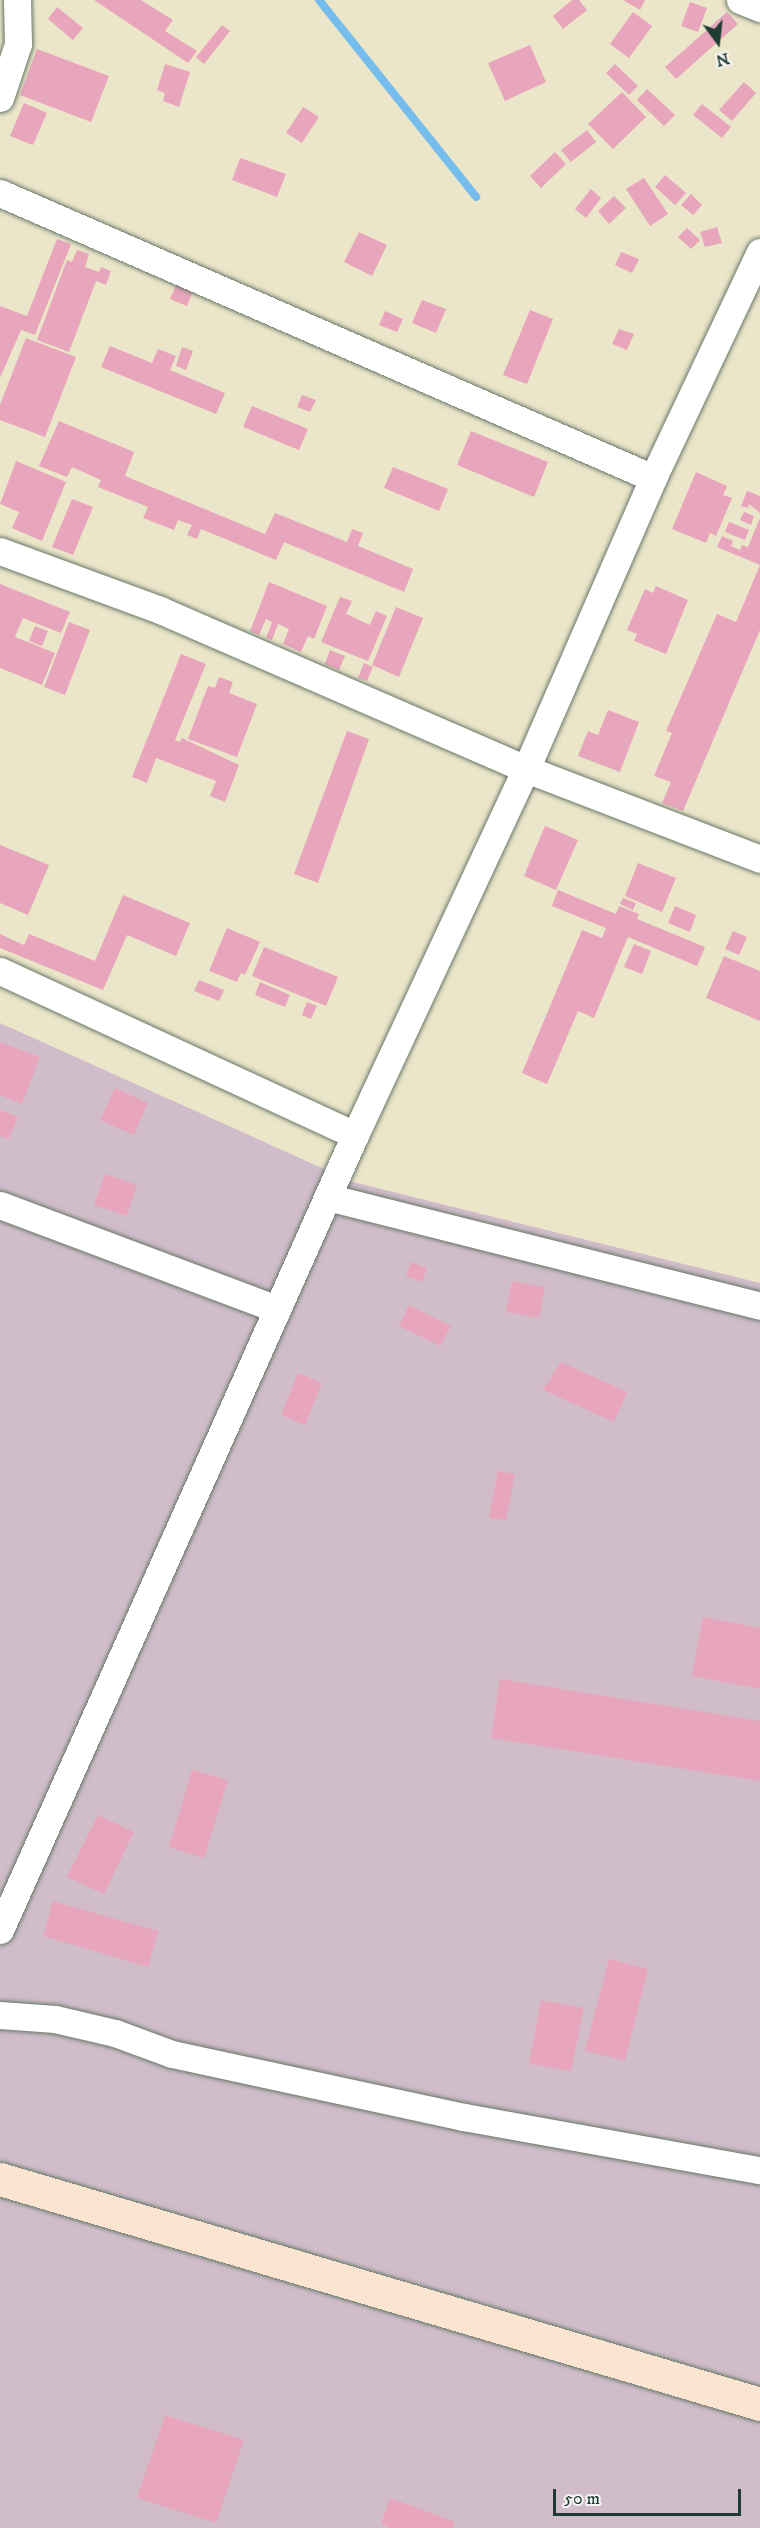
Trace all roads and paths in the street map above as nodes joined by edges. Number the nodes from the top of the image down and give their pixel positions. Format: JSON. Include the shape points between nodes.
{"nodes":[{"id":1,"x":17,"y":0,"type":"edge"},
{"id":2,"x":740,"y":0,"type":"edge"},
{"id":3,"x":760,"y":8,"type":"edge"},
{"id":4,"x":0,"y":98,"type":"edge"},
{"id":5,"x":0,"y":193,"type":"edge"},
{"id":6,"x":760,"y":252,"type":"edge"},
{"id":7,"x":653,"y":478,"type":"junction"},
{"id":8,"x":0,"y":551,"type":"edge"},
{"id":9,"x":526,"y":769,"type":"junction"},
{"id":10,"x":760,"y":859,"type":"edge"},
{"id":11,"x":0,"y":970,"type":"edge"},
{"id":12,"x":355,"y":1135,"type":"junction"},
{"id":13,"x":327,"y":1197,"type":"junction"},
{"id":14,"x":0,"y":1205,"type":"edge"},
{"id":15,"x":760,"y":1306,"type":"edge"},
{"id":16,"x":277,"y":1308,"type":"junction"},
{"id":17,"x":0,"y":1930,"type":"edge"},
{"id":18,"x":0,"y":2014,"type":"edge"},
{"id":19,"x":760,"y":2170,"type":"edge"},
{"id":20,"x":0,"y":2179,"type":"edge"},
{"id":21,"x":760,"y":2404,"type":"edge"}],
"edges":[{"from":1,"to":4,"type":"street","via":[[18,44]]},
{"from":2,"to":3,"type":"street"},
{"from":5,"to":7,"type":"street"},
{"from":6,"to":7,"type":"street"},
{"from":7,"to":9,"type":"street"},
{"from":8,"to":9,"type":"street","via":[[160,610]]},
{"from":9,"to":10,"type":"street"},
{"from":9,"to":12,"type":"street"},
{"from":11,"to":12,"type":"street"},
{"from":12,"to":13,"type":"street"},
{"from":13,"to":15,"type":"street"},
{"from":13,"to":16,"type":"street"},
{"from":14,"to":16,"type":"street"},
{"from":16,"to":17,"type":"street"},
{"from":18,"to":19,"type":"street","via":[[55,2019],[115,2032],[172,2054],[464,2117]]},
{"from":20,"to":21,"type":"street"}]}
